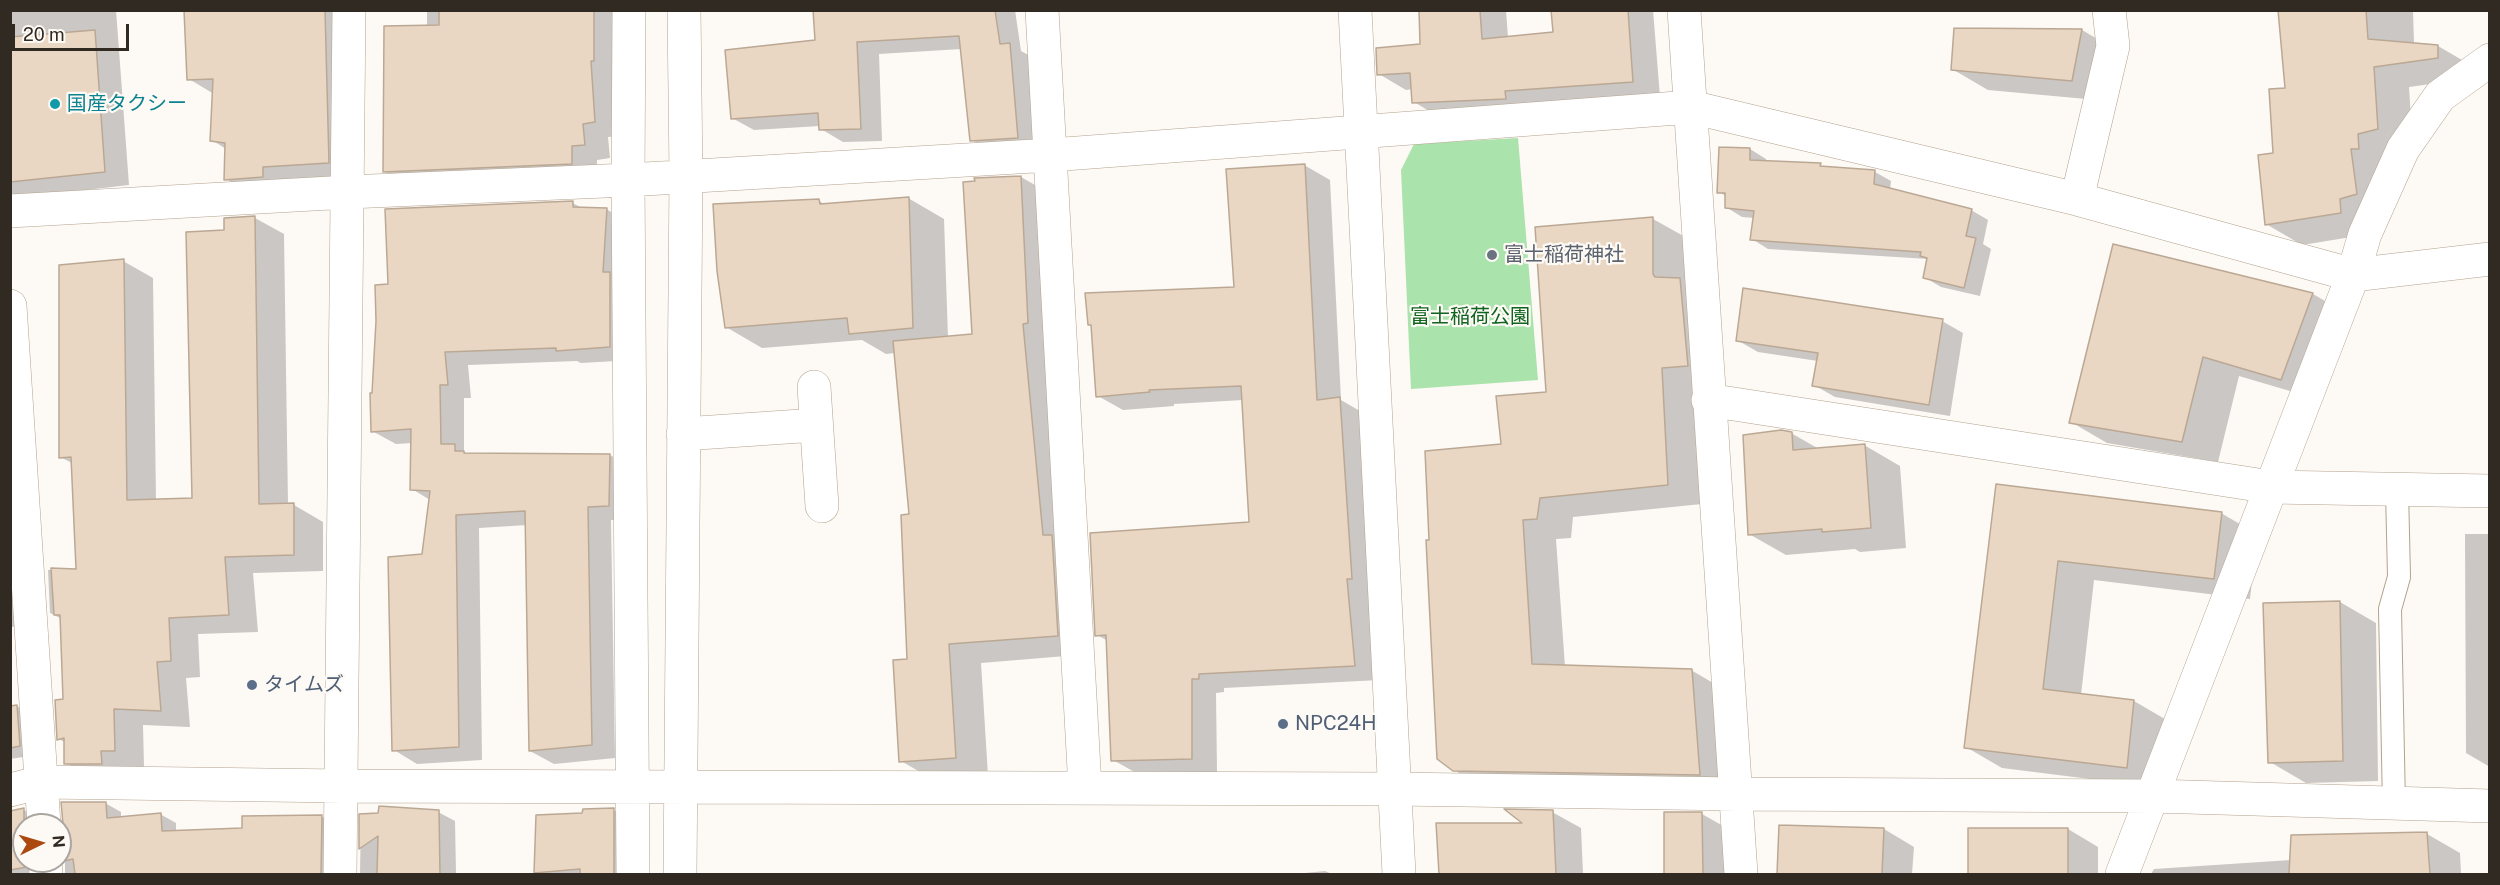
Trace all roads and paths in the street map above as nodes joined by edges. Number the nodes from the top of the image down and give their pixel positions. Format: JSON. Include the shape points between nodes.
{"nodes":[{"id":1,"x":349,"y":10,"type":"edge"},
{"id":2,"x":629,"y":10,"type":"edge"},
{"id":3,"x":684,"y":10,"type":"edge"},
{"id":4,"x":1042,"y":10,"type":"edge"},
{"id":5,"x":1355,"y":10,"type":"edge"},
{"id":6,"x":1684,"y":10,"type":"edge"},
{"id":7,"x":2109,"y":10,"type":"edge"},
{"id":8,"x":2490,"y":60,"type":"edge"},
{"id":9,"x":1691,"y":107,"type":"junction"},
{"id":10,"x":1362,"y":133,"type":"junction"},
{"id":11,"x":1051,"y":155,"type":"junction"},
{"id":12,"x":686,"y":176,"type":"junction"},
{"id":13,"x":628,"y":180,"type":"junction"},
{"id":14,"x":348,"y":192,"type":"junction"},
{"id":15,"x":2078,"y":199,"type":"junction"},
{"id":16,"x":10,"y":211,"type":"edge"},
{"id":17,"x":2490,"y":259,"type":"edge"},
{"id":18,"x":2353,"y":275,"type":"junction"},
{"id":19,"x":10,"y":306,"type":"edge"},
{"id":20,"x":814,"y":387,"type":"dead end"},
{"id":21,"x":1708,"y":400,"type":"junction"},
{"id":22,"x":816,"y":425,"type":"junction"},
{"id":23,"x":684,"y":434,"type":"junction"},
{"id":24,"x":2271,"y":487,"type":"junction"},
{"id":25,"x":2397,"y":490,"type":"junction"},
{"id":26,"x":2490,"y":491,"type":"edge"},
{"id":27,"x":16,"y":497,"type":"edge"},
{"id":28,"x":822,"y":506,"type":"dead end"},
{"id":29,"x":42,"y":782,"type":"junction"},
{"id":30,"x":342,"y":786,"type":"junction"},
{"id":31,"x":633,"y":787,"type":"junction"},
{"id":32,"x":680,"y":787,"type":"junction"},
{"id":33,"x":1085,"y":788,"type":"junction"},
{"id":34,"x":1395,"y":789,"type":"junction"},
{"id":35,"x":10,"y":790,"type":"edge"},
{"id":36,"x":1737,"y":794,"type":"junction"},
{"id":37,"x":2153,"y":796,"type":"junction"},
{"id":38,"x":2394,"y":805,"type":"junction"},
{"id":39,"x":2490,"y":806,"type":"edge"},
{"id":40,"x":43,"y":813,"type":"edge"},
{"id":41,"x":340,"y":874,"type":"edge"},
{"id":42,"x":633,"y":874,"type":"edge"},
{"id":43,"x":680,"y":874,"type":"edge"},
{"id":44,"x":1399,"y":874,"type":"edge"},
{"id":45,"x":1741,"y":874,"type":"edge"},
{"id":46,"x":2122,"y":874,"type":"edge"}],
"edges":[{"from":1,"to":14,"type":"street"},
{"from":2,"to":13,"type":"street"},
{"from":3,"to":12,"type":"street"},
{"from":4,"to":11,"type":"street"},
{"from":5,"to":10,"type":"street"},
{"from":6,"to":9,"type":"street"},
{"from":7,"to":15,"type":"street","via":[[2113,46]]},
{"from":8,"to":18,"type":"street","via":[[2440,96],[2403,149],[2365,234]]},
{"from":9,"to":10,"type":"street"},
{"from":9,"to":15,"type":"street"},
{"from":9,"to":21,"type":"street"},
{"from":10,"to":11,"type":"street"},
{"from":10,"to":34,"type":"street"},
{"from":11,"to":12,"type":"street"},
{"from":11,"to":33,"type":"street"},
{"from":12,"to":13,"type":"street"},
{"from":12,"to":23,"type":"street"},
{"from":13,"to":14,"type":"street"},
{"from":13,"to":31,"type":"street"},
{"from":14,"to":16,"type":"street"},
{"from":14,"to":30,"type":"street"},
{"from":15,"to":18,"type":"street"},
{"from":17,"to":18,"type":"street"},
{"from":18,"to":24,"type":"street"},
{"from":19,"to":27,"type":"street"},
{"from":20,"to":22,"type":"street"},
{"from":21,"to":24,"type":"street"},
{"from":21,"to":36,"type":"street"},
{"from":22,"to":23,"type":"street"},
{"from":22,"to":28,"type":"street"},
{"from":23,"to":32,"type":"street"},
{"from":24,"to":25,"type":"street"},
{"from":24,"to":37,"type":"street"},
{"from":25,"to":26,"type":"street"},
{"from":25,"to":38,"type":"lane","via":[[2399,577],[2390,609]]},
{"from":27,"to":29,"type":"street"},
{"from":29,"to":30,"type":"street"},
{"from":29,"to":35,"type":"street"},
{"from":29,"to":40,"type":"street"},
{"from":30,"to":31,"type":"street"},
{"from":30,"to":41,"type":"street"},
{"from":31,"to":32,"type":"street"},
{"from":31,"to":42,"type":"street"},
{"from":32,"to":33,"type":"street"},
{"from":32,"to":43,"type":"street"},
{"from":33,"to":34,"type":"street"},
{"from":34,"to":36,"type":"street"},
{"from":34,"to":44,"type":"street"},
{"from":36,"to":37,"type":"street"},
{"from":36,"to":45,"type":"street"},
{"from":37,"to":38,"type":"street"},
{"from":37,"to":46,"type":"street"},
{"from":38,"to":39,"type":"street"}]}
